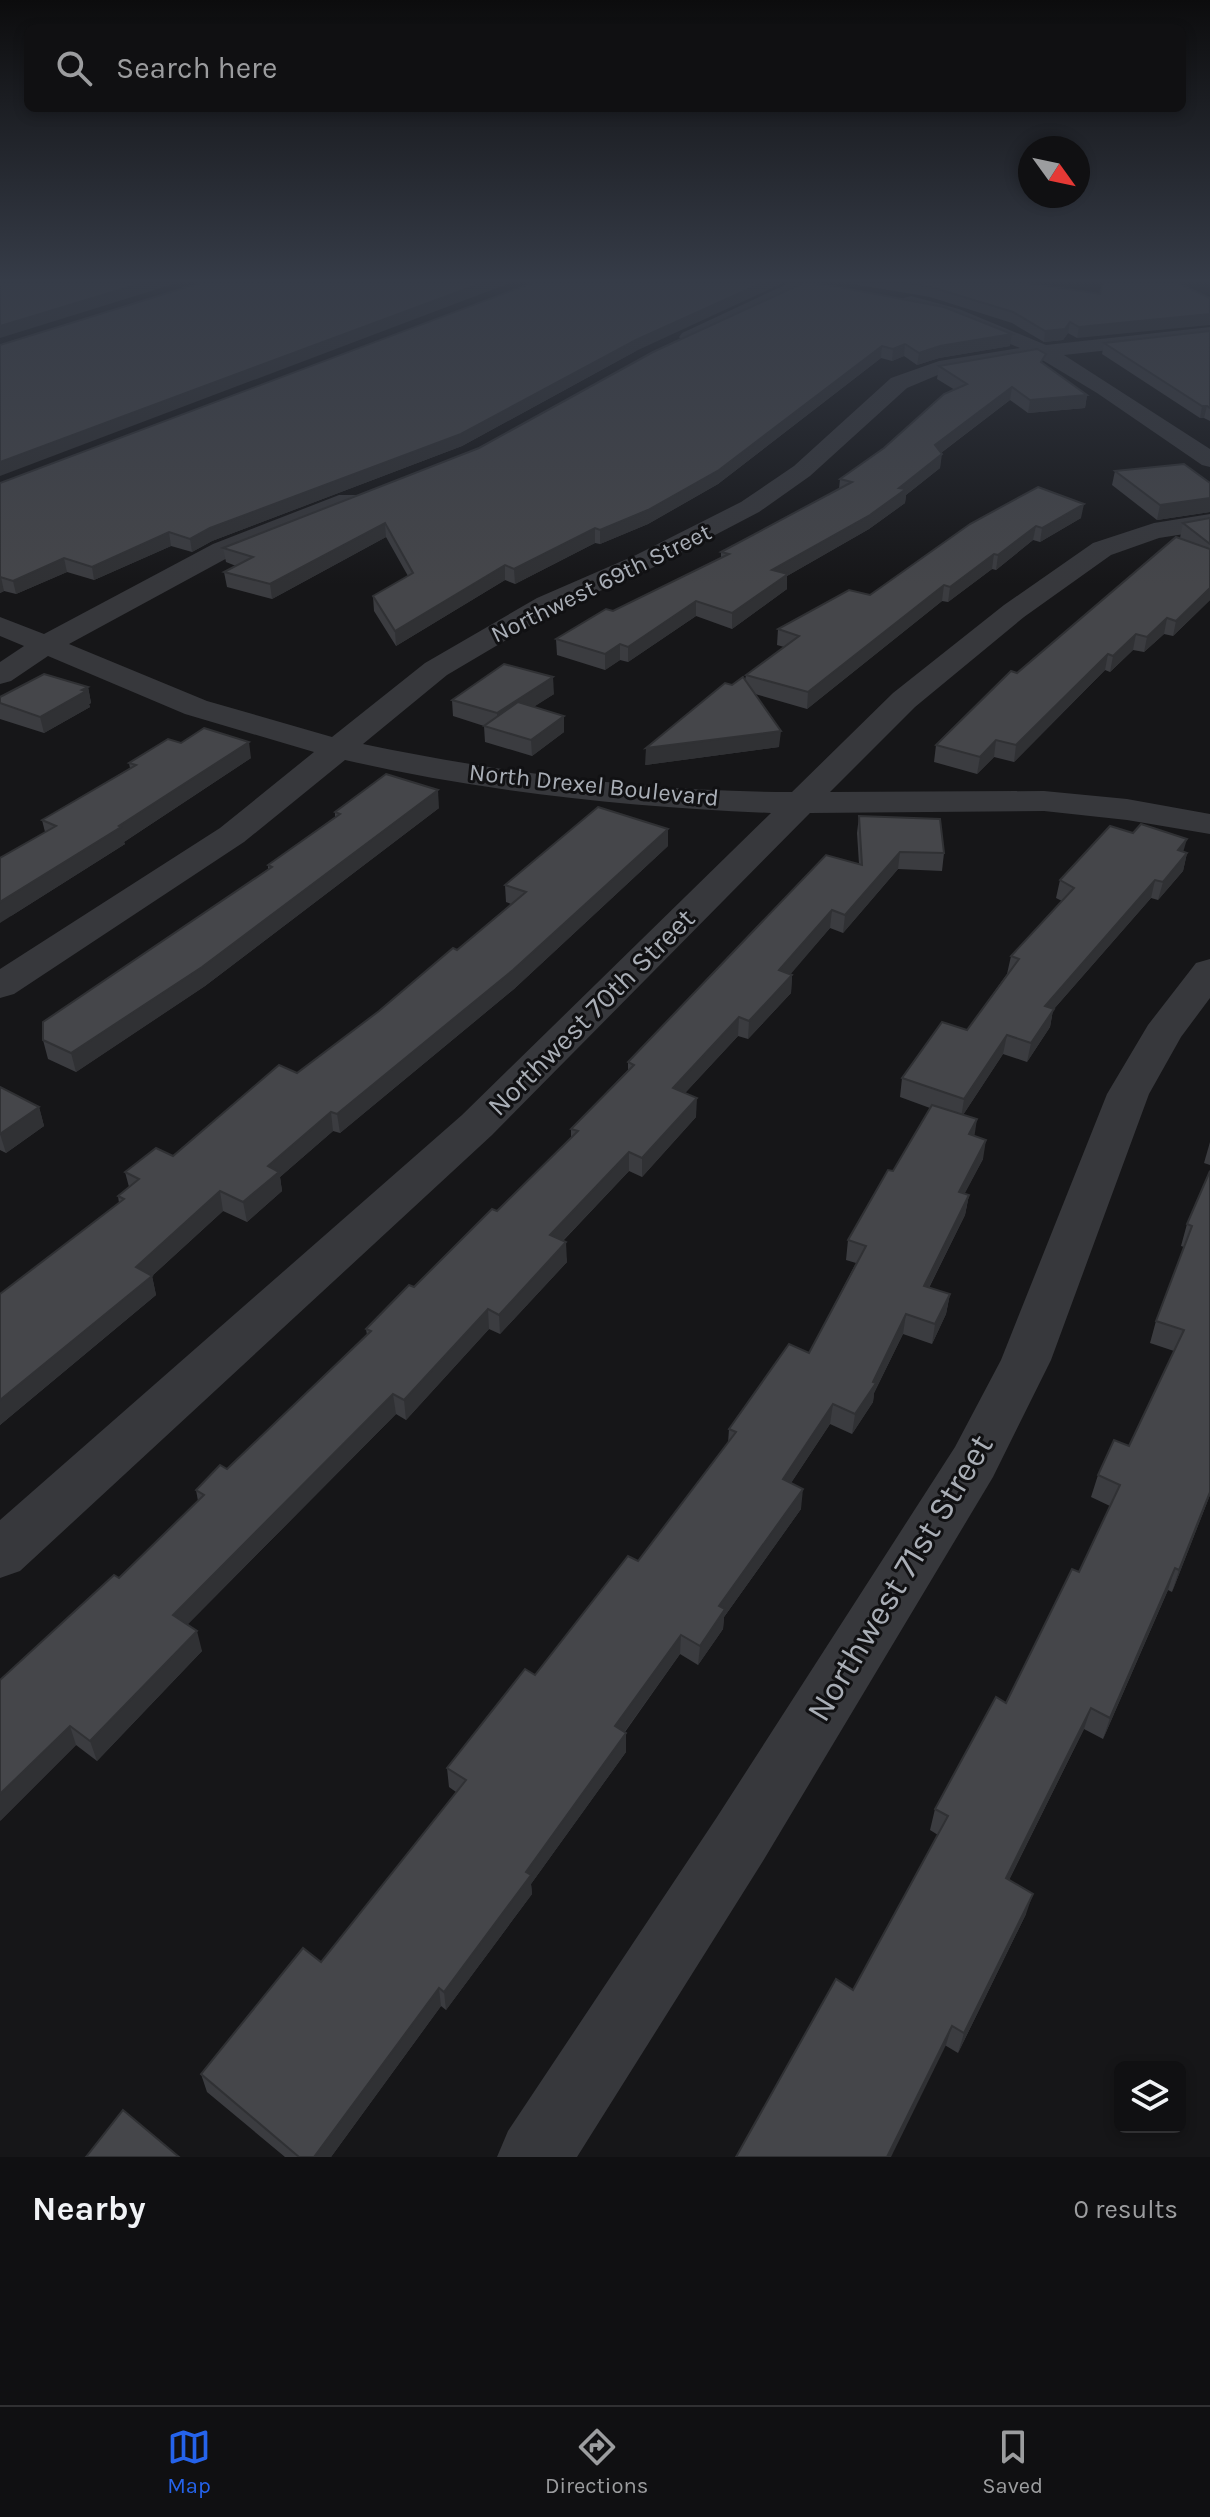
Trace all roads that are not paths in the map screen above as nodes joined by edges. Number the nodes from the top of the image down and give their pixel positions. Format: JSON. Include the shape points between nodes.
{"nodes":[{"id":1,"x":898,"y":384,"type":"edge"},
{"id":2,"x":1093,"y":384,"type":"edge"},
{"id":3,"x":1210,"y":460,"type":"edge"},
{"id":4,"x":369,"y":493,"type":"edge"},
{"id":5,"x":1210,"y":522,"type":"edge"},
{"id":6,"x":0,"y":626,"type":"edge"},
{"id":7,"x":47,"y":644,"type":"junction"},
{"id":8,"x":0,"y":675,"type":"edge"},
{"id":9,"x":340,"y":747,"type":"junction"},
{"id":10,"x":802,"y":802,"type":"junction"},
{"id":11,"x":1210,"y":824,"type":"edge"},
{"id":12,"x":1210,"y":971,"type":"edge"},
{"id":13,"x":0,"y":986,"type":"edge"},
{"id":14,"x":0,"y":1554,"type":"edge"},
{"id":15,"x":534,"y":2157,"type":"edge"}],
"edges":[{"from":1,"to":9,"type":"street","name":"Northwest 69th Street","via":[[813,462],[750,507],[504,627],[436,669]]},
{"from":2,"to":3,"type":"street"},
{"from":4,"to":7,"type":"street","via":[[222,550]]},
{"from":5,"to":10,"type":"street","name":"Northwest 70th Street","via":[[1154,531],[1102,549],[1014,611],[904,700]]},
{"from":6,"to":7,"type":"street","name":"North Drexel Boulevard"},
{"from":7,"to":8,"type":"street"},
{"from":7,"to":9,"type":"street","name":"North Drexel Boulevard","via":[[164,696]]},
{"from":9,"to":10,"type":"street","name":"North Drexel Boulevard","via":[[527,780],[720,800]]},
{"from":9,"to":13,"type":"street","name":"Northwest 69th Street","via":[[232,835]]},
{"from":10,"to":11,"type":"street","name":"North Drexel Boulevard","via":[[1042,801],[1152,812]]},
{"from":10,"to":14,"type":"street","name":"Northwest 70th Street","via":[[477,1125]]},
{"from":12,"to":15,"type":"street","name":"Northwest 71st Street","via":[[1162,1034],[1128,1094],[1026,1360],[974,1462]]}]}
